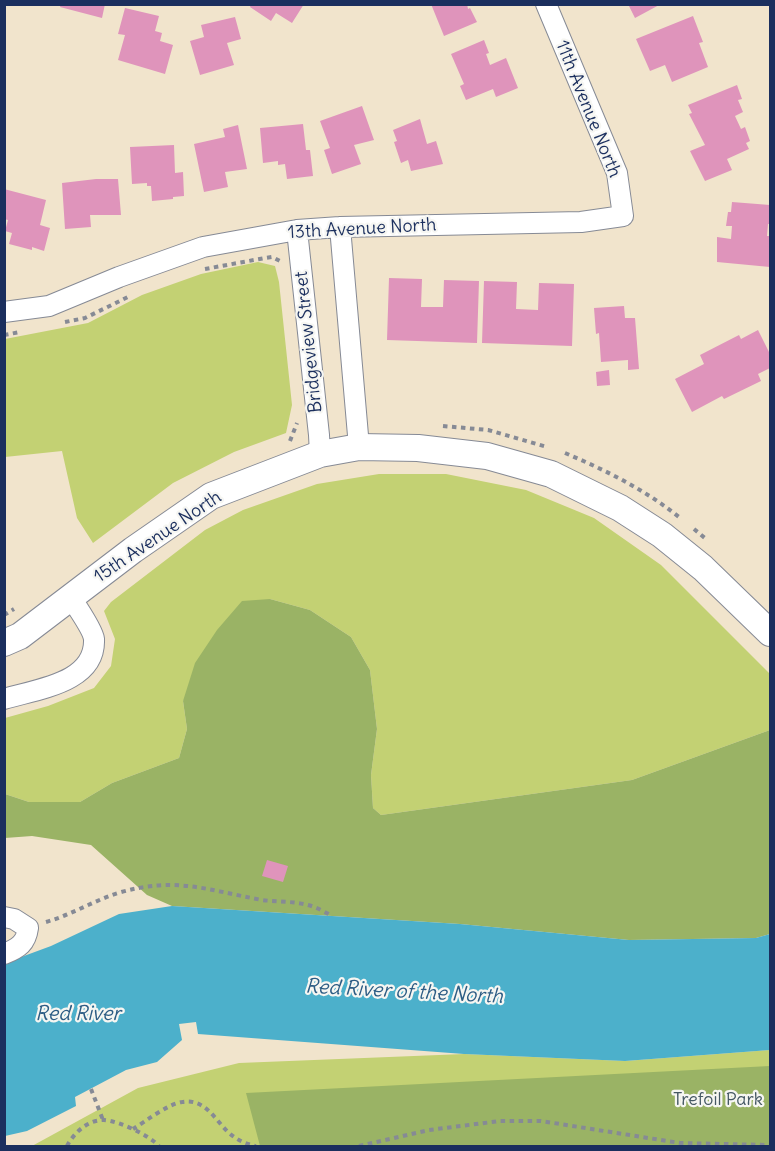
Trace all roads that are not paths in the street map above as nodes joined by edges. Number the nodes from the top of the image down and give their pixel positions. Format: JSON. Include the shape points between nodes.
{"nodes":[{"id":1,"x":546,"y":4,"type":"edge"},
{"id":2,"x":623,"y":216,"type":"joint"},
{"id":3,"x":340,"y":226,"type":"junction"},
{"id":4,"x":297,"y":230,"type":"junction"},
{"id":5,"x":4,"y":312,"type":"edge"},
{"id":6,"x":359,"y":447,"type":"junction"},
{"id":7,"x":320,"y":453,"type":"junction"},
{"id":8,"x":71,"y":598,"type":"junction"},
{"id":9,"x":771,"y":633,"type":"edge"},
{"id":10,"x":4,"y":643,"type":"edge"},
{"id":11,"x":4,"y":699,"type":"edge"},
{"id":12,"x":4,"y":917,"type":"edge"},
{"id":13,"x":4,"y":954,"type":"edge"}],
"edges":[{"from":1,"to":2,"type":"street","name":"11th Avenue North","via":[[617,173]]},
{"from":2,"to":3,"type":"street","name":"13th Avenue North","via":[[581,222]]},
{"from":3,"to":4,"type":"street","name":"13th Avenue North"},
{"from":3,"to":6,"type":"street"},
{"from":4,"to":5,"type":"street","name":"13th Avenue North","via":[[203,247],[49,306]]},
{"from":4,"to":7,"type":"street","name":"Bridgeview Street"},
{"from":6,"to":7,"type":"main road","name":"15th Avenue North"},
{"from":6,"to":9,"type":"main road","name":"15th Avenue North","via":[[418,448],[487,456],[552,474],[620,508],[662,536],[703,568]]},
{"from":7,"to":8,"type":"main road","name":"15th Avenue North","via":[[211,496]]},
{"from":8,"to":10,"type":"main road","name":"15th Avenue North","via":[[20,636]]},
{"from":8,"to":11,"type":"street","via":[[94,638],[89,664],[74,677]]},
{"from":12,"to":13,"type":"street","via":[[28,928],[27,938]]}]}
